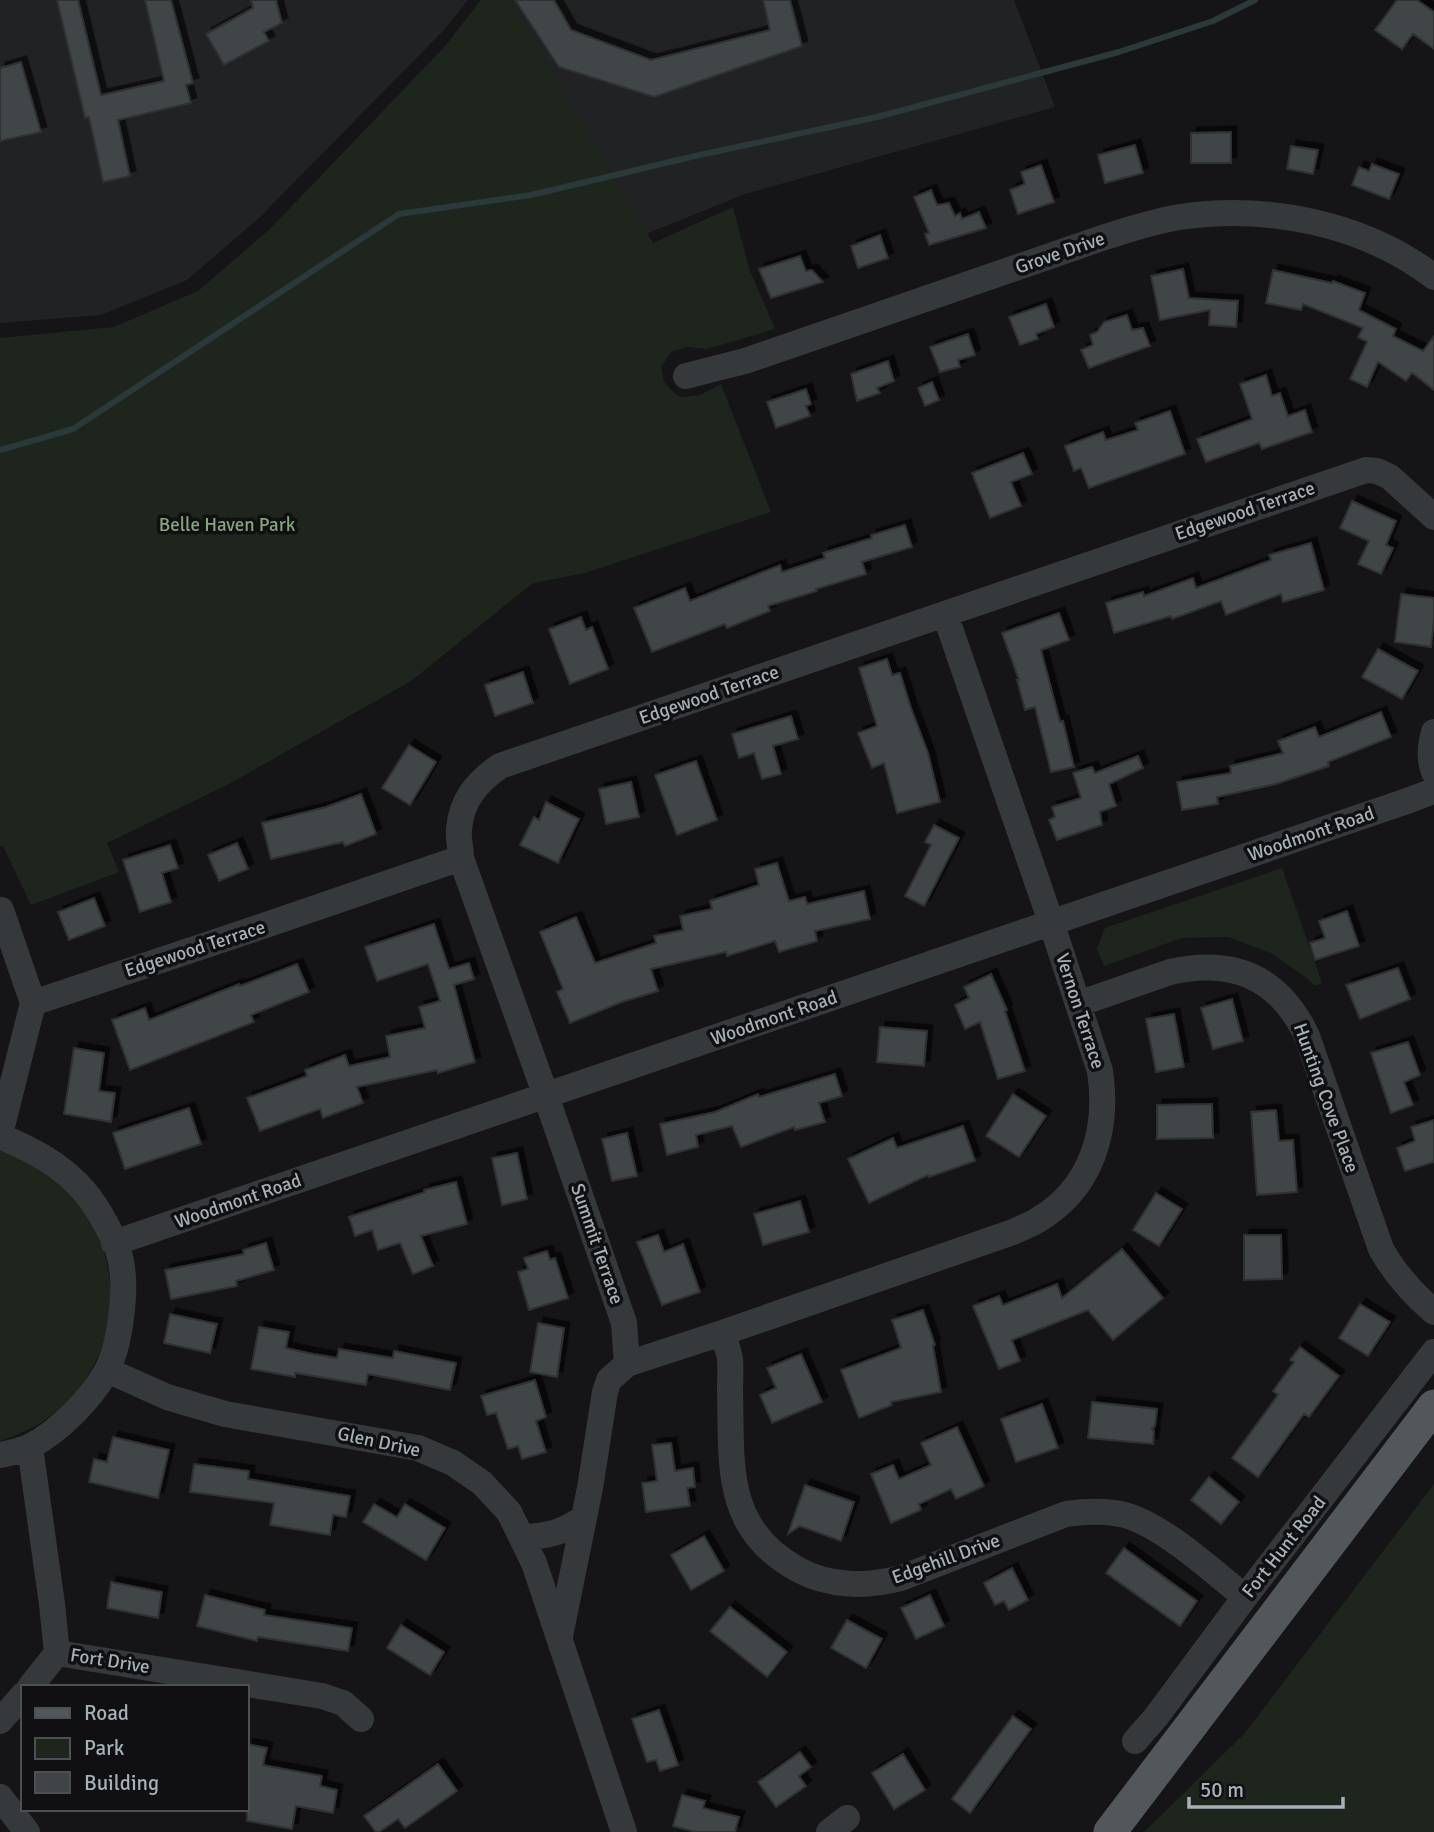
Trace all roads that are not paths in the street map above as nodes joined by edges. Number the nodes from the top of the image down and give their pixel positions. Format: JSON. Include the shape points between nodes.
{"nodes":[{"id":1,"x":1434,"y":277,"type":"edge"},
{"id":2,"x":686,"y":376,"type":"dead end"},
{"id":3,"x":1434,"y":517,"type":"edge"},
{"id":4,"x":944,"y":614,"type":"junction"},
{"id":5,"x":1434,"y":732,"type":"edge"},
{"id":6,"x":1434,"y":772,"type":"edge"},
{"id":7,"x":1434,"y":791,"type":"edge"},
{"id":8,"x":461,"y":858,"type":"junction"},
{"id":9,"x":1,"y":910,"type":"edge"},
{"id":10,"x":1051,"y":922,"type":"junction"},
{"id":11,"x":33,"y":1003,"type":"junction"},
{"id":12,"x":1078,"y":1004,"type":"junction"},
{"id":13,"x":546,"y":1096,"type":"junction"},
{"id":14,"x":0,"y":1135,"type":"edge"},
{"id":15,"x":114,"y":1243,"type":"junction"},
{"id":16,"x":1434,"y":1312,"type":"edge"},
{"id":17,"x":722,"y":1334,"type":"junction"},
{"id":18,"x":1434,"y":1352,"type":"edge"},
{"id":19,"x":627,"y":1364,"type":"junction"},
{"id":20,"x":107,"y":1370,"type":"junction"},
{"id":21,"x":1434,"y":1406,"type":"edge"},
{"id":22,"x":30,"y":1447,"type":"junction"},
{"id":23,"x":0,"y":1455,"type":"edge"},
{"id":24,"x":584,"y":1518,"type":"junction"},
{"id":25,"x":523,"y":1537,"type":"junction"},
{"id":26,"x":1245,"y":1597,"type":"junction"},
{"id":27,"x":560,"y":1636,"type":"junction"},
{"id":28,"x":57,"y":1653,"type":"junction"},
{"id":29,"x":32,"y":1685,"type":"edge"},
{"id":30,"x":21,"y":1697,"type":"edge"},
{"id":31,"x":1156,"y":1717,"type":"junction"},
{"id":32,"x":361,"y":1719,"type":"dead end"},
{"id":33,"x":0,"y":1721,"type":"edge"},
{"id":34,"x":1182,"y":1736,"type":"junction"},
{"id":35,"x":1135,"y":1741,"type":"dead end"},
{"id":36,"x":0,"y":1797,"type":"edge"},
{"id":37,"x":27,"y":1832,"type":"edge"},
{"id":38,"x":624,"y":1832,"type":"edge"},
{"id":39,"x":1110,"y":1832,"type":"edge"}],
"edges":[{"from":1,"to":2,"type":"street","name":"Grove Drive","via":[[1390,250],[1319,223],[1247,213],[1179,217],[1102,238],[745,361]]},
{"from":3,"to":4,"type":"street","name":"Edgewood Terrace","via":[[1390,477],[1366,470]]},
{"from":4,"to":8,"type":"street","name":"Edgewood Terrace","via":[[500,766],[483,778],[464,808],[459,830]]},
{"from":4,"to":10,"type":"street","name":"Vernon Terrace"},
{"from":5,"to":6,"type":"street","via":[[1430,759]]},
{"from":7,"to":10,"type":"street","name":"Woodmont Road"},
{"from":8,"to":11,"type":"street","name":"Edgewood Terrace"},
{"from":8,"to":13,"type":"street","name":"Summit Terrace"},
{"from":9,"to":11,"type":"street"},
{"from":10,"to":12,"type":"street","name":"Vernon Terrace"},
{"from":10,"to":13,"type":"street","name":"Woodmont Road"},
{"from":11,"to":14,"type":"street"},
{"from":12,"to":16,"type":"street","name":"Hunting Cove Place","via":[[1170,972],[1212,967],[1253,977],[1285,1000],[1307,1036],[1381,1249],[1405,1284]]},
{"from":12,"to":17,"type":"street","name":"Vernon Terrace","via":[[1100,1070],[1103,1117],[1089,1165],[1058,1205],[1013,1232]]},
{"from":13,"to":15,"type":"street","name":"Woodmont Road"},
{"from":13,"to":19,"type":"street","name":"Summit Terrace","via":[[624,1323]]},
{"from":14,"to":15,"type":"street","via":[[69,1176],[95,1206]]},
{"from":15,"to":20,"type":"street","via":[[121,1262],[123,1295],[121,1326]]},
{"from":17,"to":19,"type":"street","name":"Vernon Terrace"},
{"from":17,"to":26,"type":"street","name":"Edgehill Drive","via":[[730,1357],[732,1471],[740,1506],[765,1545],[803,1572],[842,1584],[885,1582],[1066,1514],[1087,1511],[1127,1516],[1163,1534]]},
{"from":18,"to":26,"type":"street","name":"Fort Hunt Road"},
{"from":19,"to":24,"type":"street","via":[[609,1380],[605,1392]]},
{"from":20,"to":22,"type":"street","via":[[68,1420]]},
{"from":20,"to":25,"type":"street","name":"Glen Drive","via":[[167,1397],[225,1414],[436,1454],[482,1483],[509,1512]]},
{"from":21,"to":34,"type":"main road","name":"Fort Hunt Road"},
{"from":22,"to":23,"type":"street"},
{"from":22,"to":28,"type":"street","name":"Fort Drive"},
{"from":24,"to":25,"type":"street","via":[[563,1531]]},
{"from":24,"to":27,"type":"street"},
{"from":25,"to":27,"type":"street","name":"Glen Drive"},
{"from":26,"to":31,"type":"street","name":"Fort Hunt Road"},
{"from":27,"to":38,"type":"street","name":"Glen Drive"},
{"from":28,"to":29,"type":"street"},
{"from":28,"to":32,"type":"street","name":"Fort Drive","via":[[322,1696],[343,1703]]},
{"from":30,"to":33,"type":"street"},
{"from":31,"to":34,"type":"street"},
{"from":31,"to":35,"type":"street","name":"Fort Hunt Road"},
{"from":34,"to":39,"type":"main road","name":"Fort Hunt Road"},
{"from":36,"to":37,"type":"street"}]}
